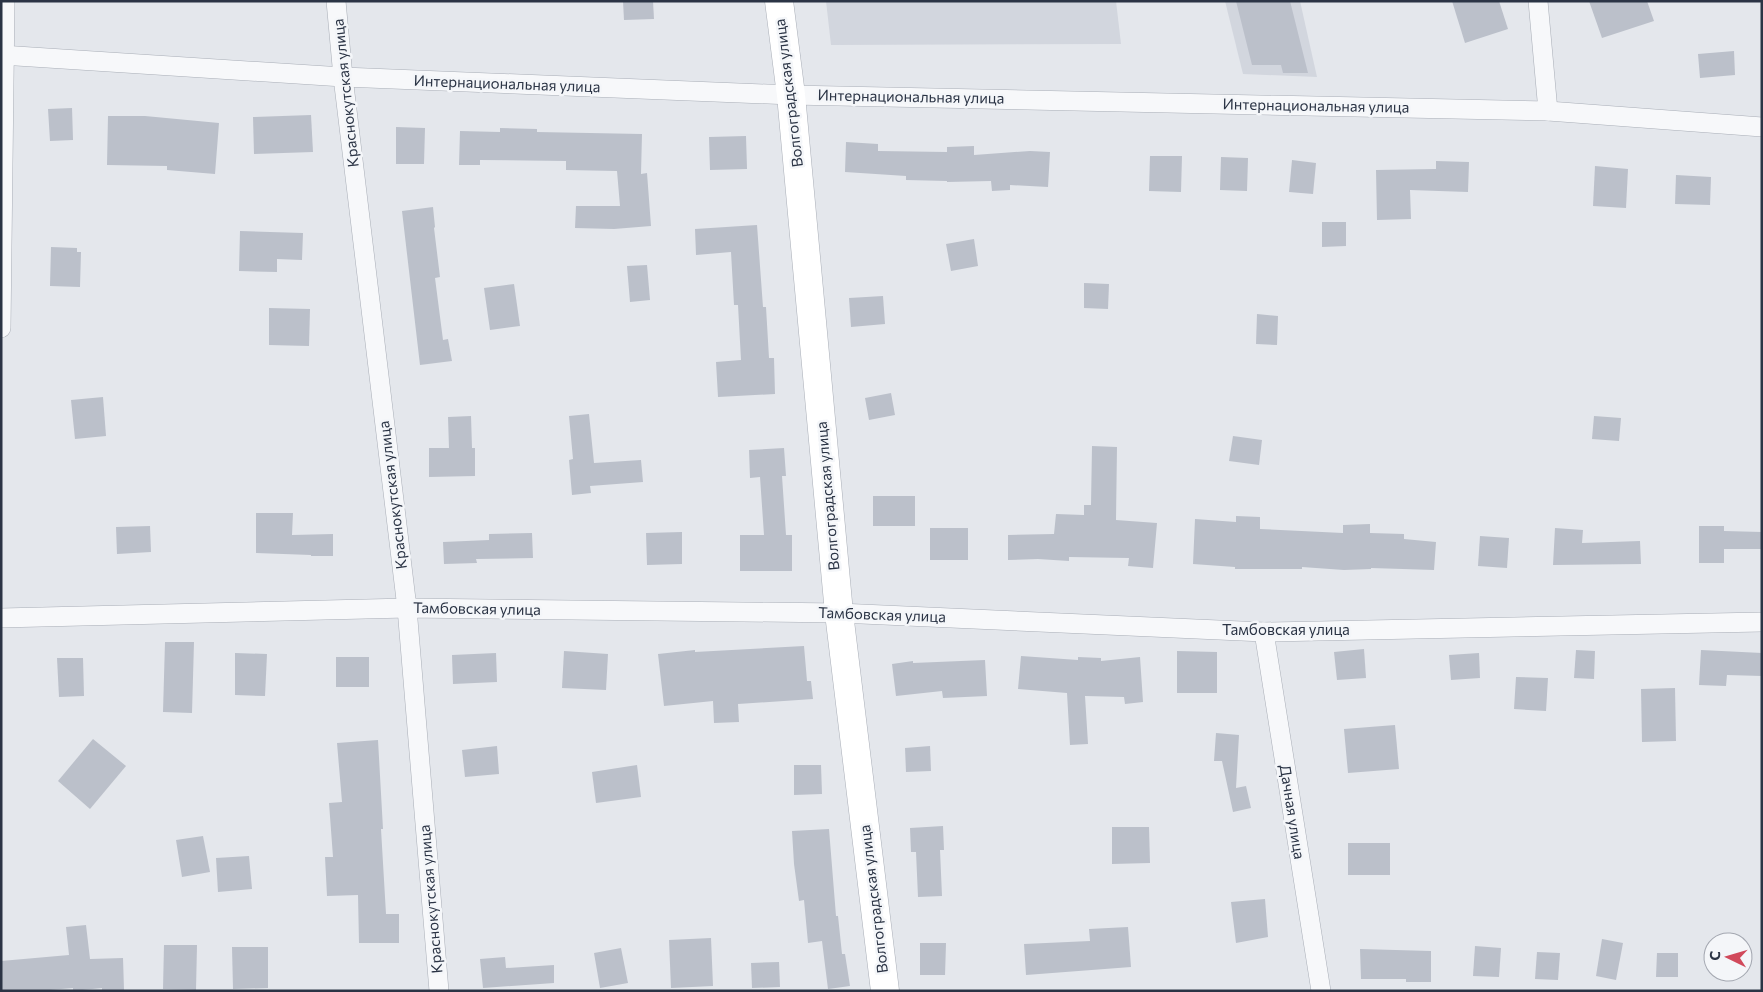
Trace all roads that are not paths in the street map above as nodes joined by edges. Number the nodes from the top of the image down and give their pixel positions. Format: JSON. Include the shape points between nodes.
{"nodes":[{"id":1,"x":5,"y":1,"type":"edge"},
{"id":2,"x":336,"y":1,"type":"edge"},
{"id":3,"x":779,"y":1,"type":"edge"},
{"id":4,"x":1538,"y":1,"type":"edge"},
{"id":5,"x":3,"y":56,"type":"edge"},
{"id":6,"x":343,"y":77,"type":"junction"},
{"id":7,"x":792,"y":95,"type":"junction"},
{"id":8,"x":1548,"y":111,"type":"junction"},
{"id":9,"x":1762,"y":127,"type":"edge"},
{"id":10,"x":1,"y":328,"type":"edge"},
{"id":11,"x":407,"y":608,"type":"junction"},
{"id":12,"x":839,"y":613,"type":"junction"},
{"id":13,"x":1,"y":618,"type":"edge"},
{"id":14,"x":1762,"y":622,"type":"edge"},
{"id":15,"x":1264,"y":632,"type":"junction"},
{"id":16,"x":439,"y":991,"type":"edge"},
{"id":17,"x":885,"y":991,"type":"edge"},
{"id":18,"x":1321,"y":991,"type":"edge"}],
"edges":[{"from":1,"to":5,"type":"street"},
{"from":2,"to":6,"type":"street","name":"Краснокутская улица"},
{"from":3,"to":7,"type":"street","name":"Волгоградская улица"},
{"from":4,"to":8,"type":"street"},
{"from":5,"to":6,"type":"street","name":"Интернациональная улица"},
{"from":5,"to":10,"type":"street"},
{"from":6,"to":7,"type":"street","name":"Интернациональная улица"},
{"from":6,"to":11,"type":"street","name":"Краснокутская улица"},
{"from":7,"to":8,"type":"street","name":"Интернациональная улица"},
{"from":7,"to":12,"type":"street","name":"Волгоградская улица"},
{"from":8,"to":9,"type":"street","name":"Интернациональная улица"},
{"from":11,"to":12,"type":"street","name":"Тамбовская улица"},
{"from":11,"to":13,"type":"street","name":"Тамбовская улица"},
{"from":11,"to":16,"type":"street","name":"Краснокутская улица"},
{"from":12,"to":15,"type":"street","name":"Тамбовская улица"},
{"from":12,"to":17,"type":"street","name":"Волгоградская улица"},
{"from":14,"to":15,"type":"street","name":"Тамбовская улица"},
{"from":15,"to":18,"type":"street","name":"Дачная улица"}]}
